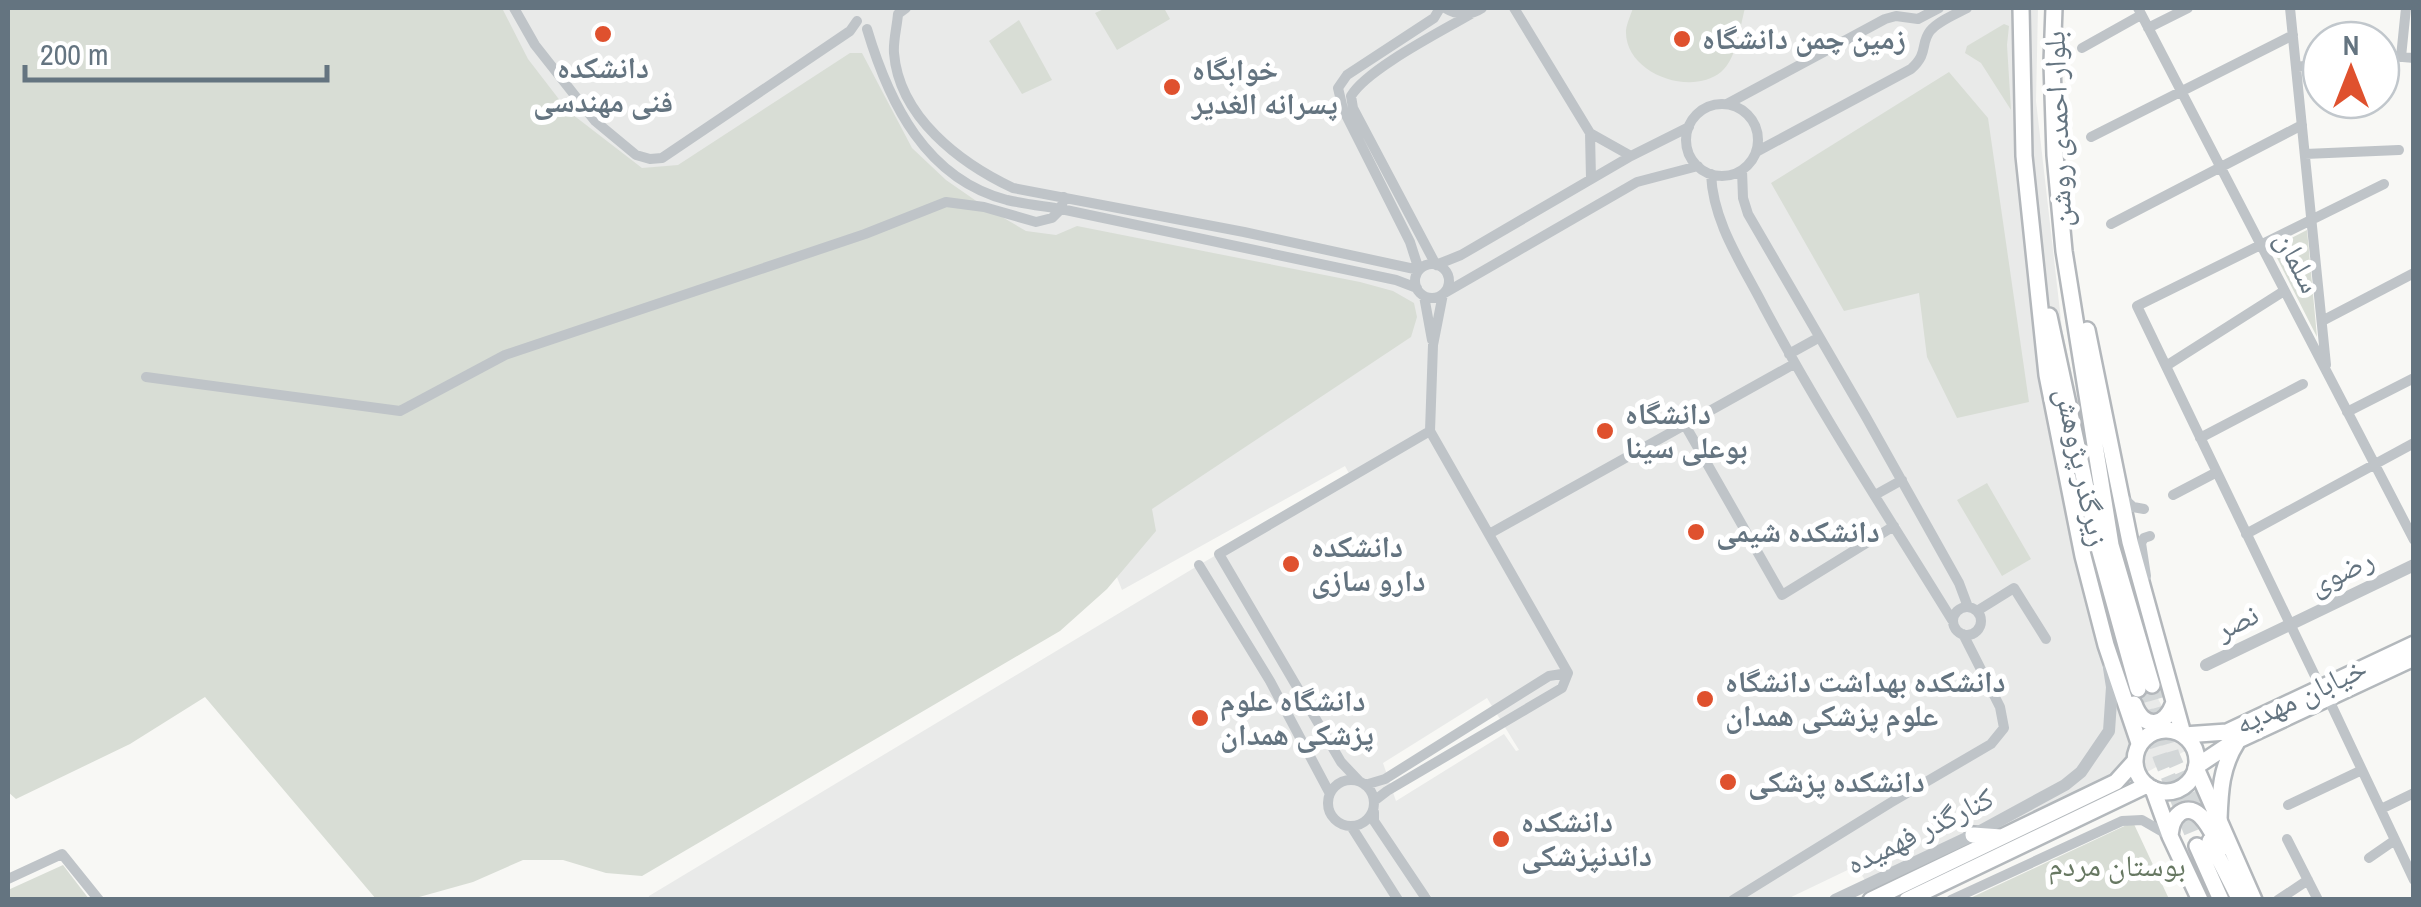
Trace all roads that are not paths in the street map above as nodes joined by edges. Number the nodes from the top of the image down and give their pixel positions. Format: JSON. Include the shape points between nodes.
{"nodes":[{"id":1,"x":514,"y":8,"type":"edge"},
{"id":2,"x":906,"y":8,"type":"edge"},
{"id":3,"x":1443,"y":8,"type":"edge"},
{"id":4,"x":1482,"y":8,"type":"edge"},
{"id":5,"x":1514,"y":8,"type":"edge"},
{"id":6,"x":1901,"y":8,"type":"edge"},
{"id":7,"x":1939,"y":8,"type":"edge"},
{"id":8,"x":1967,"y":8,"type":"edge"},
{"id":9,"x":2011,"y":8,"type":"edge"},
{"id":10,"x":2021,"y":8,"type":"edge"},
{"id":11,"x":2054,"y":8,"type":"edge"},
{"id":12,"x":2188,"y":8,"type":"edge"},
{"id":13,"x":2290,"y":8,"type":"edge"},
{"id":14,"x":2406,"y":8,"type":"edge"},
{"id":15,"x":2139,"y":11,"type":"edge"},
{"id":16,"x":1911,"y":13,"type":"edge"},
{"id":17,"x":1471,"y":14,"type":"junction"},
{"id":18,"x":857,"y":20,"type":"dead end"},
{"id":19,"x":2021,"y":28,"type":"junction"},
{"id":20,"x":2148,"y":28,"type":"junction"},
{"id":21,"x":867,"y":29,"type":"dead end"},
{"id":22,"x":2293,"y":34,"type":"junction"},
{"id":23,"x":2082,"y":48,"type":"dead end"},
{"id":24,"x":2408,"y":57,"type":"edge"},
{"id":25,"x":2301,"y":66,"type":"edge"},
{"id":26,"x":2296,"y":67,"type":"junction"},
{"id":27,"x":2181,"y":92,"type":"junction"},
{"id":28,"x":1727,"y":104,"type":"junction"},
{"id":29,"x":2302,"y":124,"type":"junction"},
{"id":30,"x":1689,"y":127,"type":"junction"},
{"id":31,"x":1590,"y":133,"type":"junction"},
{"id":32,"x":2091,"y":137,"type":"dead end"},
{"id":33,"x":2398,"y":150,"type":"dead end"},
{"id":34,"x":1756,"y":152,"type":"junction"},
{"id":35,"x":2305,"y":154,"type":"junction"},
{"id":36,"x":1630,"y":156,"type":"junction"},
{"id":37,"x":1698,"y":166,"type":"junction"},
{"id":38,"x":2220,"y":167,"type":"junction"},
{"id":39,"x":1742,"y":170,"type":"junction"},
{"id":40,"x":1711,"y":174,"type":"junction"},
{"id":41,"x":1591,"y":180,"type":"junction"},
{"id":42,"x":2384,"y":184,"type":"dead end"},
{"id":43,"x":1062,"y":203,"type":"junction"},
{"id":44,"x":2312,"y":219,"type":"junction"},
{"id":45,"x":2111,"y":224,"type":"dead end"},
{"id":46,"x":2034,"y":244,"type":"junction"},
{"id":47,"x":2260,"y":244,"type":"junction"},
{"id":48,"x":2064,"y":251,"type":"junction"},
{"id":49,"x":1436,"y":265,"type":"junction"},
{"id":50,"x":1419,"y":270,"type":"junction"},
{"id":51,"x":2414,"y":273,"type":"edge"},
{"id":52,"x":2284,"y":290,"type":"junction"},
{"id":53,"x":1420,"y":292,"type":"junction"},
{"id":54,"x":1443,"y":294,"type":"junction"},
{"id":55,"x":2322,"y":321,"type":"junction"},
{"id":56,"x":1818,"y":338,"type":"junction"},
{"id":57,"x":1433,"y":345,"type":"junction"},
{"id":58,"x":1792,"y":359,"type":"junction"},
{"id":59,"x":2166,"y":366,"type":"junction"},
{"id":60,"x":2327,"y":373,"type":"junction"},
{"id":61,"x":146,"y":377,"type":"dead end"},
{"id":62,"x":2414,"y":378,"type":"edge"},
{"id":63,"x":2303,"y":384,"type":"dead end"},
{"id":64,"x":2347,"y":412,"type":"junction"},
{"id":65,"x":1685,"y":425,"type":"junction"},
{"id":66,"x":1430,"y":430,"type":"junction"},
{"id":67,"x":2200,"y":438,"type":"junction"},
{"id":68,"x":2414,"y":443,"type":"edge"},
{"id":69,"x":2375,"y":466,"type":"junction"},
{"id":70,"x":2216,"y":472,"type":"junction"},
{"id":71,"x":1902,"y":480,"type":"junction"},
{"id":72,"x":1875,"y":495,"type":"junction"},
{"id":73,"x":2173,"y":495,"type":"dead end"},
{"id":74,"x":2120,"y":496,"type":"junction"},
{"id":75,"x":2144,"y":509,"type":"dead end"},
{"id":76,"x":1894,"y":526,"type":"junction"},
{"id":77,"x":1489,"y":534,"type":"junction"},
{"id":78,"x":2246,"y":534,"type":"junction"},
{"id":79,"x":2150,"y":536,"type":"dead end"},
{"id":80,"x":2414,"y":540,"type":"edge"},
{"id":81,"x":1200,"y":564,"type":"dead end"},
{"id":82,"x":2414,"y":565,"type":"edge"},
{"id":83,"x":1973,"y":609,"type":"junction"},
{"id":84,"x":1952,"y":620,"type":"junction"},
{"id":85,"x":2152,"y":622,"type":"junction"},
{"id":86,"x":2290,"y":624,"type":"junction"},
{"id":87,"x":1963,"y":634,"type":"junction"},
{"id":88,"x":2046,"y":639,"type":"dead end"},
{"id":89,"x":2414,"y":644,"type":"edge"},
{"id":90,"x":2106,"y":645,"type":"junction"},
{"id":91,"x":2414,"y":658,"type":"edge"},
{"id":92,"x":2206,"y":665,"type":"dead end"},
{"id":93,"x":2116,"y":671,"type":"junction"},
{"id":94,"x":1568,"y":672,"type":"junction"},
{"id":95,"x":2316,"y":678,"type":"dead end"},
{"id":96,"x":2328,"y":698,"type":"junction"},
{"id":97,"x":2174,"y":702,"type":"junction"},
{"id":98,"x":1488,"y":716,"type":"junction"},
{"id":99,"x":1494,"y":728,"type":"junction"},
{"id":100,"x":2184,"y":735,"type":"junction"},
{"id":101,"x":2238,"y":741,"type":"junction"},
{"id":102,"x":2140,"y":744,"type":"junction"},
{"id":103,"x":2134,"y":762,"type":"junction"},
{"id":104,"x":2196,"y":767,"type":"junction"},
{"id":105,"x":2362,"y":770,"type":"junction"},
{"id":106,"x":1362,"y":783,"type":"junction"},
{"id":107,"x":2150,"y":787,"type":"junction"},
{"id":108,"x":1330,"y":792,"type":"junction"},
{"id":109,"x":2414,"y":793,"type":"edge"},
{"id":110,"x":1374,"y":804,"type":"junction"},
{"id":111,"x":2288,"y":805,"type":"dead end"},
{"id":112,"x":2026,"y":807,"type":"junction"},
{"id":113,"x":2381,"y":809,"type":"junction"},
{"id":114,"x":2219,"y":824,"type":"junction"},
{"id":115,"x":1351,"y":826,"type":"junction"},
{"id":116,"x":2023,"y":828,"type":"junction"},
{"id":117,"x":1973,"y":835,"type":"junction"},
{"id":118,"x":2170,"y":836,"type":"junction"},
{"id":119,"x":2005,"y":837,"type":"junction"},
{"id":120,"x":2287,"y":839,"type":"dead end"},
{"id":121,"x":2395,"y":840,"type":"junction"},
{"id":122,"x":2370,"y":858,"type":"dead end"},
{"id":123,"x":8,"y":880,"type":"edge"},
{"id":124,"x":2308,"y":880,"type":"junction"},
{"id":125,"x":2414,"y":880,"type":"edge"},
{"id":126,"x":2248,"y":898,"type":"edge"},
{"id":127,"x":99,"y":900,"type":"edge"},
{"id":128,"x":1398,"y":900,"type":"edge"},
{"id":129,"x":1427,"y":900,"type":"edge"},
{"id":130,"x":1734,"y":900,"type":"edge"},
{"id":131,"x":1835,"y":900,"type":"edge"},
{"id":132,"x":1871,"y":900,"type":"edge"},
{"id":133,"x":1908,"y":900,"type":"edge"},
{"id":134,"x":1951,"y":900,"type":"edge"},
{"id":135,"x":2200,"y":900,"type":"edge"},
{"id":136,"x":2221,"y":900,"type":"edge"},
{"id":137,"x":2278,"y":900,"type":"edge"},
{"id":138,"x":2318,"y":900,"type":"edge"}],
"edges":[{"from":1,"to":18,"type":"street","via":[[596,121],[650,160],[730,114]]},
{"from":2,"to":43,"type":"street","via":[[898,14],[894,52],[902,88],[926,125],[967,163],[1013,188]]},
{"from":3,"to":17,"type":"street"},
{"from":3,"to":50,"type":"street","via":[[1338,88]]},
{"from":4,"to":17,"type":"street"},
{"from":5,"to":31,"type":"street"},
{"from":6,"to":16,"type":"street"},
{"from":7,"to":16,"type":"street","via":[[1923,17]]},
{"from":8,"to":34,"type":"street","via":[[1932,29],[1911,69]]},
{"from":9,"to":19,"type":"street"},
{"from":10,"to":19,"type":"main road","name":"بلوار احمدی روشن"},
{"from":11,"to":48,"type":"main road","name":"بلوار احمدی روشن","via":[[2055,156]]},
{"from":12,"to":20,"type":"street"},
{"from":13,"to":22,"type":"street"},
{"from":14,"to":24,"type":"street"},
{"from":15,"to":20,"type":"street","name":"سلمان"},
{"from":15,"to":23,"type":"street"},
{"from":16,"to":28,"type":"street","via":[[1886,19]]},
{"from":17,"to":49,"type":"street","via":[[1392,61],[1350,96]]},
{"from":19,"to":46,"type":"main road","name":"بلوار احمدی روشن"},
{"from":20,"to":27,"type":"street","name":"سلمان"},
{"from":21,"to":43,"type":"street","via":[[892,95],[935,160],[967,184],[1006,199]]},
{"from":22,"to":26,"type":"street"},
{"from":22,"to":27,"type":"street"},
{"from":25,"to":26,"type":"street"},
{"from":26,"to":29,"type":"street"},
{"from":27,"to":32,"type":"street"},
{"from":27,"to":38,"type":"street","name":"سلمان"},
{"from":28,"to":30,"type":"street","via":[[1706,108]]},
{"from":28,"to":34,"type":"street","via":[[1755,125]]},
{"from":29,"to":35,"type":"street"},
{"from":29,"to":38,"type":"street"},
{"from":30,"to":36,"type":"street"},
{"from":30,"to":37,"type":"street","via":[[1688,152]]},
{"from":31,"to":36,"type":"street"},
{"from":31,"to":41,"type":"street"},
{"from":33,"to":35,"type":"street"},
{"from":34,"to":39,"type":"street"},
{"from":35,"to":44,"type":"street"},
{"from":36,"to":41,"type":"street"},
{"from":37,"to":40,"type":"street"},
{"from":37,"to":54,"type":"street","via":[[1637,182]]},
{"from":38,"to":45,"type":"street"},
{"from":38,"to":47,"type":"street","name":"سلمان"},
{"from":39,"to":40,"type":"street"},
{"from":39,"to":56,"type":"street","via":[[1748,214]]},
{"from":40,"to":58,"type":"street","via":[[1722,226]]},
{"from":41,"to":49,"type":"street"},
{"from":42,"to":44,"type":"street"},
{"from":43,"to":50,"type":"street","via":[[1244,232]]},
{"from":43,"to":53,"type":"street","via":[[1396,280]]},
{"from":43,"to":61,"type":"street","via":[[1052,218],[1036,222],[946,202],[506,355],[400,411]]},
{"from":44,"to":47,"type":"street"},
{"from":44,"to":55,"type":"street"},
{"from":46,"to":48,"type":"main road","name":"زیرگذر پژوهش","via":[[2099,548],[2145,687],[2112,544]]},
{"from":46,"to":90,"type":"main road","via":[[2047,375]]},
{"from":47,"to":52,"type":"street","name":"سلمان"},
{"from":47,"to":59,"type":"street","via":[[2136,306]]},
{"from":48,"to":74,"type":"main road"},
{"from":49,"to":50,"type":"street"},
{"from":49,"to":54,"type":"street","via":[[1449,280]]},
{"from":50,"to":53,"type":"street"},
{"from":51,"to":55,"type":"street"},
{"from":52,"to":59,"type":"street"},
{"from":52,"to":60,"type":"street","name":"سلمان"},
{"from":53,"to":54,"type":"street"},
{"from":53,"to":57,"type":"street"},
{"from":54,"to":57,"type":"street"},
{"from":55,"to":60,"type":"street"},
{"from":56,"to":58,"type":"street"},
{"from":56,"to":71,"type":"street"},
{"from":57,"to":66,"type":"street"},
{"from":58,"to":65,"type":"street"},
{"from":58,"to":72,"type":"street"},
{"from":59,"to":67,"type":"street"},
{"from":60,"to":64,"type":"street","name":"سلمان"},
{"from":62,"to":64,"type":"street"},
{"from":63,"to":67,"type":"street"},
{"from":64,"to":69,"type":"street","name":"سلمان"},
{"from":65,"to":76,"type":"street","via":[[1782,595]]},
{"from":65,"to":77,"type":"street"},
{"from":66,"to":77,"type":"street"},
{"from":66,"to":106,"type":"street","via":[[1219,554],[1341,762]]},
{"from":67,"to":70,"type":"street"},
{"from":68,"to":69,"type":"street"},
{"from":69,"to":78,"type":"street"},
{"from":69,"to":80,"type":"street","name":"سلمان"},
{"from":70,"to":73,"type":"street"},
{"from":70,"to":78,"type":"street"},
{"from":71,"to":72,"type":"street"},
{"from":71,"to":83,"type":"street"},
{"from":72,"to":76,"type":"street"},
{"from":74,"to":75,"type":"street"},
{"from":74,"to":85,"type":"main road"},
{"from":76,"to":84,"type":"street"},
{"from":77,"to":94,"type":"street"},
{"from":78,"to":86,"type":"street"},
{"from":79,"to":85,"type":"street","via":[[2142,543]]},
{"from":81,"to":108,"type":"street"},
{"from":82,"to":86,"type":"street","name":"رضوی"},
{"from":83,"to":84,"type":"street","via":[[1956,611]]},
{"from":83,"to":87,"type":"street","via":[[1979,628]]},
{"from":83,"to":88,"type":"street","via":[[2014,588]]},
{"from":84,"to":87,"type":"street"},
{"from":85,"to":97,"type":"main road"},
{"from":86,"to":92,"type":"street","name":"نصر"},
{"from":86,"to":95,"type":"street"},
{"from":87,"to":130,"type":"street","via":[[2000,707],[2004,728],[1991,744]]},
{"from":89,"to":100,"type":"main road","name":"خیابان مهدیه","via":[[2227,732]]},
{"from":90,"to":93,"type":"main road"},
{"from":90,"to":112,"type":"street","name":"کنارگذر فهمیده","via":[[2108,731],[2066,786]]},
{"from":91,"to":96,"type":"main road","name":"خیابان مهدیه"},
{"from":93,"to":97,"type":"main road","via":[[2144,720],[2164,719]]},
{"from":93,"to":102,"type":"main road"},
{"from":94,"to":98,"type":"street","via":[[1550,676]]},
{"from":94,"to":99,"type":"street","via":[[1562,688]]},
{"from":96,"to":101,"type":"main road","name":"خیابان مهدیه"},
{"from":96,"to":105,"type":"street"},
{"from":97,"to":100,"type":"main road"},
{"from":98,"to":99,"type":"street"},
{"from":98,"to":106,"type":"street","via":[[1385,779]]},
{"from":99,"to":110,"type":"street"},
{"from":100,"to":102,"type":"main road","via":[[2154,731]]},
{"from":100,"to":104,"type":"main road","via":[[2195,749]]},
{"from":101,"to":104,"type":"main road","name":"خیابان مهدیه"},
{"from":101,"to":114,"type":"main road","via":[[2221,778]]},
{"from":102,"to":103,"type":"main road"},
{"from":103,"to":107,"type":"main road"},
{"from":103,"to":116,"type":"main road","via":[[2116,782]]},
{"from":104,"to":107,"type":"main road","via":[[2177,790]]},
{"from":104,"to":114,"type":"main road"},
{"from":105,"to":111,"type":"street"},
{"from":105,"to":113,"type":"street"},
{"from":106,"to":108,"type":"street","via":[[1339,782]]},
{"from":106,"to":110,"type":"street"},
{"from":107,"to":118,"type":"main road"},
{"from":107,"to":133,"type":"main road"},
{"from":108,"to":115,"type":"street","via":[[1330,815]]},
{"from":109,"to":113,"type":"street"},
{"from":110,"to":115,"type":"street","via":[[1364,822]]},
{"from":110,"to":129,"type":"street","via":[[1374,821]]},
{"from":112,"to":116,"type":"main road"},
{"from":112,"to":117,"type":"street","name":"کنارگذر فهمیده"},
{"from":113,"to":121,"type":"street"},
{"from":114,"to":126,"type":"main road"},
{"from":115,"to":128,"type":"street"},
{"from":116,"to":119,"type":"main road"},
{"from":117,"to":119,"type":"main road"},
{"from":117,"to":131,"type":"street","name":"کنارگذر فهمیده"},
{"from":118,"to":126,"type":"main road","via":[[2179,814],[2198,813]]},
{"from":118,"to":134,"type":"street","via":[[2142,820],[2122,821]]},
{"from":118,"to":135,"type":"main road"},
{"from":119,"to":132,"type":"main road"},
{"from":120,"to":124,"type":"street"},
{"from":121,"to":122,"type":"street"},
{"from":121,"to":125,"type":"street"},
{"from":123,"to":127,"type":"street","via":[[62,854]]},
{"from":124,"to":137,"type":"street"},
{"from":124,"to":138,"type":"street"},
{"from":126,"to":136,"type":"main road","via":[[2204,844]]}]}
